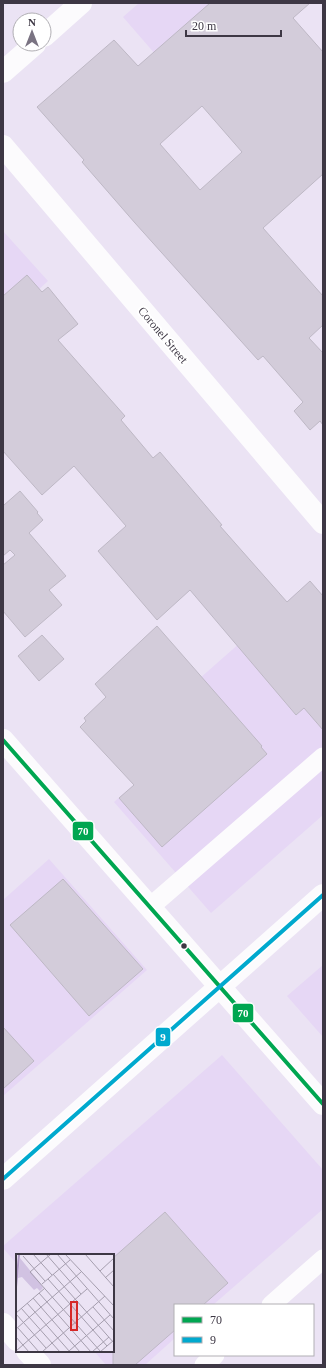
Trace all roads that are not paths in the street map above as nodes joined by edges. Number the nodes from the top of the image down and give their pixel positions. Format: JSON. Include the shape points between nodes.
{"nodes":[{"id":1,"x":81,"y":3,"type":"edge"},
{"id":2,"x":52,"y":29,"type":"edge"},
{"id":3,"x":26,"y":52,"type":"edge"},
{"id":4,"x":3,"y":72,"type":"edge"},
{"id":5,"x":3,"y":146,"type":"edge"},
{"id":6,"x":323,"y":524,"type":"edge"},
{"id":7,"x":3,"y":740,"type":"edge"},
{"id":8,"x":323,"y":757,"type":"edge"},
{"id":9,"x":323,"y":895,"type":"edge"},
{"id":10,"x":150,"y":907,"type":"junction"},
{"id":11,"x":219,"y":986,"type":"junction"},
{"id":12,"x":323,"y":1104,"type":"edge"},
{"id":13,"x":3,"y":1179,"type":"edge"},
{"id":14,"x":323,"y":1259,"type":"edge"},
{"id":15,"x":272,"y":1304,"type":"edge"},
{"id":16,"x":3,"y":1324,"type":"edge"},
{"id":17,"x":16,"y":1339,"type":"edge"},
{"id":18,"x":28,"y":1352,"type":"edge"},
{"id":19,"x":214,"y":1356,"type":"edge"},
{"id":20,"x":40,"y":1365,"type":"edge"},
{"id":21,"x":204,"y":1365,"type":"edge"}],
"edges":[{"from":1,"to":2,"type":"street"},
{"from":3,"to":4,"type":"street"},
{"from":5,"to":6,"type":"street","name":"Coronel Street"},
{"from":7,"to":10,"type":"street"},
{"from":8,"to":10,"type":"lane"},
{"from":9,"to":11,"type":"street"},
{"from":10,"to":11,"type":"street"},
{"from":11,"to":12,"type":"street"},
{"from":11,"to":13,"type":"street"},
{"from":14,"to":15,"type":"lane"},
{"from":16,"to":17,"type":"street"},
{"from":18,"to":20,"type":"street"},
{"from":19,"to":21,"type":"lane"}]}
